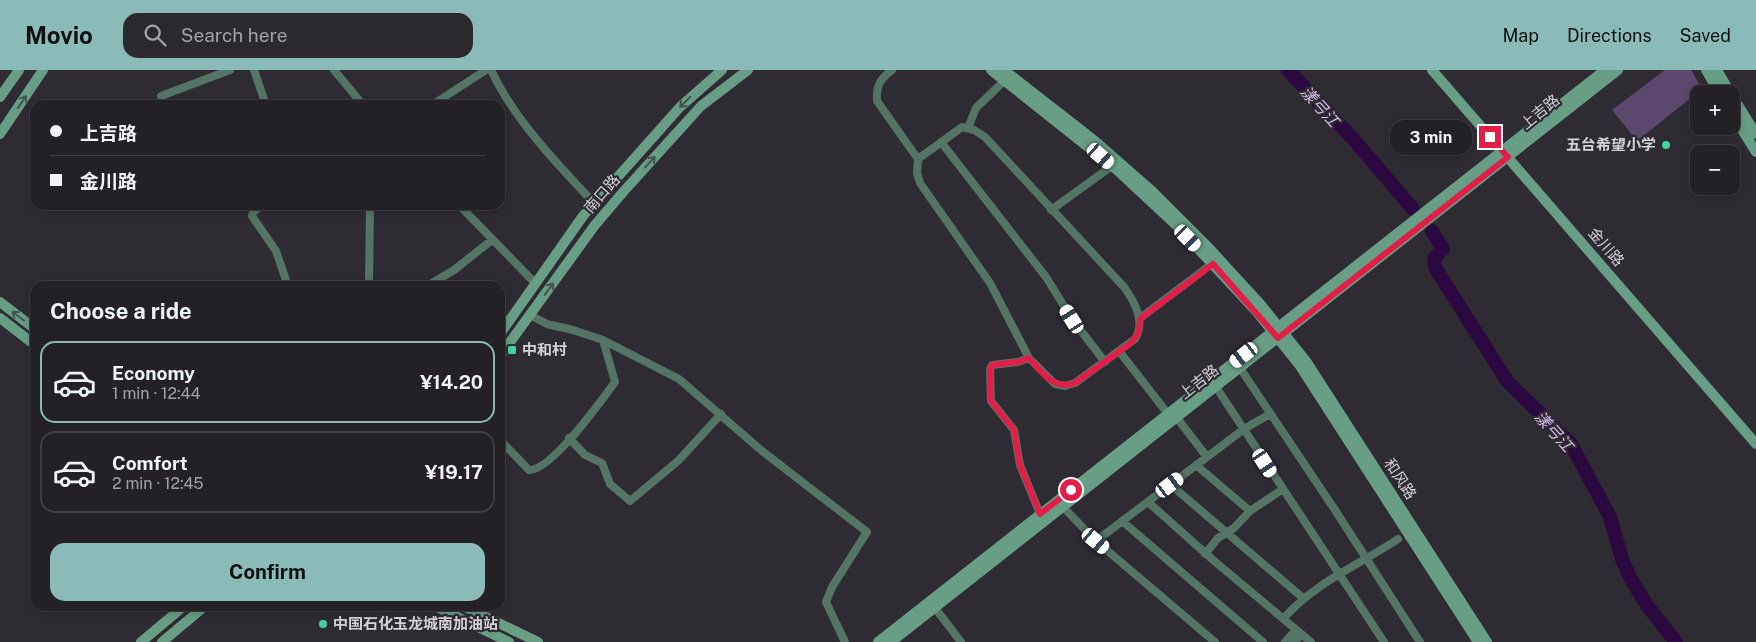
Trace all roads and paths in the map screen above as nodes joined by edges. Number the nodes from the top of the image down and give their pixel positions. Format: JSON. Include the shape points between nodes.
{"nodes":[{"id":1,"x":19,"y":70,"type":"edge"},
{"id":2,"x":44,"y":70,"type":"edge"},
{"id":3,"x":230,"y":70,"type":"edge"},
{"id":4,"x":254,"y":70,"type":"edge"},
{"id":5,"x":334,"y":70,"type":"edge"},
{"id":6,"x":486,"y":70,"type":"edge"},
{"id":7,"x":491,"y":70,"type":"edge"},
{"id":8,"x":722,"y":70,"type":"edge"},
{"id":9,"x":748,"y":70,"type":"edge"},
{"id":10,"x":892,"y":70,"type":"edge"},
{"id":11,"x":991,"y":70,"type":"edge"},
{"id":12,"x":1432,"y":70,"type":"edge"},
{"id":13,"x":1604,"y":70,"type":"edge"},
{"id":14,"x":1618,"y":70,"type":"edge"},
{"id":15,"x":1706,"y":70,"type":"edge"},
{"id":16,"x":1716,"y":70,"type":"edge"},
{"id":17,"x":1005,"y":75,"type":"edge"},
{"id":18,"x":1715,"y":85,"type":"edge"},
{"id":19,"x":1725,"y":85,"type":"edge"},
{"id":20,"x":161,"y":96,"type":"dead end"},
{"id":21,"x":0,"y":97,"type":"edge"},
{"id":22,"x":264,"y":100,"type":"edge"},
{"id":23,"x":359,"y":100,"type":"edge"},
{"id":24,"x":440,"y":100,"type":"edge"},
{"id":25,"x":1740,"y":108,"type":"edge"},
{"id":26,"x":1740,"y":126,"type":"edge"},
{"id":27,"x":968,"y":128,"type":"junction"},
{"id":28,"x":0,"y":134,"type":"edge"},
{"id":29,"x":1756,"y":134,"type":"edge"},
{"id":30,"x":941,"y":142,"type":"junction"},
{"id":31,"x":1756,"y":152,"type":"edge"},
{"id":32,"x":1505,"y":154,"type":"junction"},
{"id":33,"x":918,"y":159,"type":"junction"},
{"id":34,"x":1112,"y":166,"type":"junction"},
{"id":35,"x":594,"y":203,"type":"junction"},
{"id":36,"x":255,"y":210,"type":"edge"},
{"id":37,"x":370,"y":210,"type":"edge"},
{"id":38,"x":464,"y":210,"type":"edge"},
{"id":39,"x":1051,"y":210,"type":"junction"},
{"id":40,"x":492,"y":240,"type":"junction"},
{"id":41,"x":1213,"y":264,"type":"junction"},
{"id":42,"x":286,"y":281,"type":"edge"},
{"id":43,"x":369,"y":281,"type":"edge"},
{"id":44,"x":435,"y":281,"type":"edge"},
{"id":45,"x":536,"y":284,"type":"junction"},
{"id":46,"x":0,"y":302,"type":"edge"},
{"id":47,"x":530,"y":315,"type":"junction"},
{"id":48,"x":0,"y":318,"type":"edge"},
{"id":49,"x":1140,"y":319,"type":"junction"},
{"id":50,"x":30,"y":325,"type":"edge"},
{"id":51,"x":505,"y":327,"type":"edge"},
{"id":52,"x":1278,"y":334,"type":"junction"},
{"id":53,"x":603,"y":340,"type":"junction"},
{"id":54,"x":30,"y":341,"type":"edge"},
{"id":55,"x":505,"y":349,"type":"edge"},
{"id":56,"x":1120,"y":351,"type":"junction"},
{"id":57,"x":1029,"y":358,"type":"junction"},
{"id":58,"x":1105,"y":362,"type":"junction"},
{"id":59,"x":1240,"y":368,"type":"junction"},
{"id":60,"x":1216,"y":387,"type":"junction"},
{"id":61,"x":721,"y":414,"type":"junction"},
{"id":62,"x":1270,"y":414,"type":"junction"},
{"id":63,"x":1172,"y":416,"type":"junction"},
{"id":64,"x":1244,"y":429,"type":"junction"},
{"id":65,"x":569,"y":438,"type":"junction"},
{"id":66,"x":1756,"y":444,"type":"edge"},
{"id":67,"x":505,"y":445,"type":"edge"},
{"id":68,"x":1206,"y":457,"type":"junction"},
{"id":69,"x":1196,"y":465,"type":"junction"},
{"id":70,"x":1170,"y":485,"type":"junction"},
{"id":71,"x":1283,"y":489,"type":"junction"},
{"id":72,"x":1148,"y":502,"type":"junction"},
{"id":73,"x":1062,"y":507,"type":"junction"},
{"id":74,"x":1250,"y":511,"type":"junction"},
{"id":75,"x":1040,"y":514,"type":"junction"},
{"id":76,"x":1122,"y":521,"type":"junction"},
{"id":77,"x":1226,"y":532,"type":"junction"},
{"id":78,"x":1398,"y":539,"type":"dead end"},
{"id":79,"x":1096,"y":541,"type":"junction"},
{"id":80,"x":1205,"y":554,"type":"junction"},
{"id":81,"x":1366,"y":558,"type":"junction"},
{"id":82,"x":1339,"y":574,"type":"junction"},
{"id":83,"x":1303,"y":598,"type":"junction"},
{"id":84,"x":934,"y":608,"type":"junction"},
{"id":85,"x":178,"y":611,"type":"edge"},
{"id":86,"x":198,"y":611,"type":"edge"},
{"id":87,"x":445,"y":611,"type":"edge"},
{"id":88,"x":473,"y":611,"type":"edge"},
{"id":89,"x":1283,"y":619,"type":"junction"},
{"id":90,"x":158,"y":628,"type":"junction"},
{"id":91,"x":1299,"y":632,"type":"junction"},
{"id":92,"x":166,"y":639,"type":"edge"},
{"id":93,"x":141,"y":642,"type":"edge"},
{"id":94,"x":180,"y":642,"type":"edge"},
{"id":95,"x":509,"y":642,"type":"edge"},
{"id":96,"x":538,"y":642,"type":"edge"},
{"id":97,"x":845,"y":642,"type":"edge"},
{"id":98,"x":878,"y":642,"type":"edge"},
{"id":99,"x":891,"y":642,"type":"edge"},
{"id":100,"x":961,"y":642,"type":"edge"},
{"id":101,"x":1215,"y":642,"type":"edge"},
{"id":102,"x":1264,"y":642,"type":"edge"},
{"id":103,"x":1285,"y":642,"type":"edge"},
{"id":104,"x":1295,"y":642,"type":"edge"},
{"id":105,"x":1311,"y":642,"type":"edge"},
{"id":106,"x":1384,"y":642,"type":"edge"},
{"id":107,"x":1420,"y":642,"type":"edge"},
{"id":108,"x":1478,"y":642,"type":"edge"},
{"id":109,"x":1488,"y":642,"type":"edge"}],
"edges":[{"from":1,"to":21,"type":"main road"},
{"from":28,"to":2,"type":"main road","one_way":true},
{"from":3,"to":20,"type":"street"},
{"from":4,"to":22,"type":"street"},
{"from":5,"to":23,"type":"street"},
{"from":6,"to":24,"type":"street"},
{"from":7,"to":35,"type":"street","via":[[508,100],[556,163]]},
{"from":8,"to":35,"type":"main road","name":"南口路","one_way":true,"via":[[686,101]]},
{"from":47,"to":9,"type":"main road","name":"南口路","one_way":true,"via":[[595,225],[630,184],[702,106]]},
{"from":10,"to":33,"type":"street","via":[[880,81],[877,101]]},
{"from":11,"to":17,"type":"main road"},
{"from":12,"to":32,"type":"main road","name":"金川路"},
{"from":13,"to":32,"type":"main road","name":"上吉路"},
{"from":14,"to":32,"type":"main road","name":"上吉路"},
{"from":15,"to":18,"type":"main road"},
{"from":16,"to":19,"type":"main road"},
{"from":17,"to":27,"type":"street","via":[[976,108]]},
{"from":17,"to":34,"type":"main road"},
{"from":17,"to":52,"type":"main road","via":[[1095,141],[1152,191],[1208,247]]},
{"from":25,"to":29,"type":"main road"},
{"from":26,"to":31,"type":"main road"},
{"from":27,"to":30,"type":"street","via":[[962,127]]},
{"from":27,"to":39,"type":"street","via":[[985,137]]},
{"from":30,"to":33,"type":"street"},
{"from":30,"to":58,"type":"street","via":[[1040,269]]},
{"from":32,"to":52,"type":"main road","name":"上吉路"},
{"from":32,"to":66,"type":"main road","name":"金川路"},
{"from":33,"to":57,"type":"street","via":[[920,183],[990,283]]},
{"from":34,"to":39,"type":"street"},
{"from":34,"to":41,"type":"main road"},
{"from":35,"to":45,"type":"main road","name":"南口路"},
{"from":36,"to":42,"type":"street","via":[[252,216],[276,251]]},
{"from":37,"to":43,"type":"street"},
{"from":38,"to":40,"type":"street"},
{"from":39,"to":49,"type":"street","via":[[1124,287]]},
{"from":40,"to":44,"type":"street"},
{"from":40,"to":45,"type":"street"},
{"from":41,"to":49,"type":"street"},
{"from":41,"to":52,"type":"main road"},
{"from":45,"to":51,"type":"main road","name":"南口路"},
{"from":50,"to":46,"type":"main road","one_way":true},
{"from":47,"to":53,"type":"street","via":[[547,324]]},
{"from":47,"to":55,"type":"main road","name":"南口路"},
{"from":48,"to":54,"type":"main road"},
{"from":49,"to":56,"type":"street","via":[[1137,336]]},
{"from":52,"to":59,"type":"main road","name":"上吉路"},
{"from":52,"to":63,"type":"main road","name":"上吉路"},
{"from":52,"to":108,"type":"main road","name":"和风路"},
{"from":52,"to":109,"type":"main road","name":"和风路","via":[[1306,361]]},
{"from":53,"to":61,"type":"street","via":[[679,379]]},
{"from":53,"to":65,"type":"street","via":[[615,382]]},
{"from":56,"to":58,"type":"street"},
{"from":56,"to":63,"type":"street"},
{"from":57,"to":58,"type":"street","via":[[1055,384],[1065,386],[1075,383]]},
{"from":57,"to":75,"type":"street","via":[[992,365],[990,395],[994,408],[1014,430],[1020,465]]},
{"from":59,"to":60,"type":"main road","name":"上吉路"},
{"from":59,"to":62,"type":"street"},
{"from":60,"to":63,"type":"main road","name":"上吉路"},
{"from":60,"to":64,"type":"street"},
{"from":61,"to":65,"type":"street","via":[[679,460],[630,501],[610,484],[602,464],[585,455]]},
{"from":61,"to":97,"type":"street","via":[[867,532],[826,602]]},
{"from":62,"to":64,"type":"street"},
{"from":62,"to":81,"type":"street"},
{"from":63,"to":68,"type":"street"},
{"from":63,"to":73,"type":"main road","name":"上吉路"},
{"from":63,"to":75,"type":"main road","name":"上吉路"},
{"from":64,"to":68,"type":"street"},
{"from":64,"to":71,"type":"street"},
{"from":65,"to":67,"type":"street","via":[[545,464],[534,470],[529,470]]},
{"from":68,"to":69,"type":"street"},
{"from":69,"to":70,"type":"street"},
{"from":69,"to":74,"type":"street"},
{"from":70,"to":72,"type":"street"},
{"from":70,"to":77,"type":"street"},
{"from":71,"to":74,"type":"street"},
{"from":71,"to":82,"type":"street"},
{"from":72,"to":76,"type":"street"},
{"from":72,"to":80,"type":"street"},
{"from":73,"to":79,"type":"street"},
{"from":73,"to":84,"type":"main road","name":"上吉路"},
{"from":74,"to":77,"type":"street"},
{"from":75,"to":98,"type":"main road","name":"上吉路"},
{"from":76,"to":79,"type":"street"},
{"from":76,"to":102,"type":"street"},
{"from":77,"to":80,"type":"street"},
{"from":77,"to":83,"type":"street"},
{"from":78,"to":81,"type":"street"},
{"from":79,"to":101,"type":"street"},
{"from":80,"to":89,"type":"street"},
{"from":81,"to":82,"type":"street"},
{"from":81,"to":107,"type":"street"},
{"from":82,"to":83,"type":"street"},
{"from":82,"to":106,"type":"street"},
{"from":83,"to":89,"type":"street"},
{"from":84,"to":99,"type":"main road","name":"上吉路"},
{"from":84,"to":100,"type":"street"},
{"from":85,"to":90,"type":"main road"},
{"from":86,"to":92,"type":"main road"},
{"from":87,"to":95,"type":"main road"},
{"from":88,"to":96,"type":"main road"},
{"from":89,"to":91,"type":"street"},
{"from":90,"to":92,"type":"main road"},
{"from":90,"to":93,"type":"main road"},
{"from":91,"to":103,"type":"street"},
{"from":91,"to":104,"type":"street"},
{"from":91,"to":105,"type":"street"},
{"from":92,"to":94,"type":"main road"}]}
